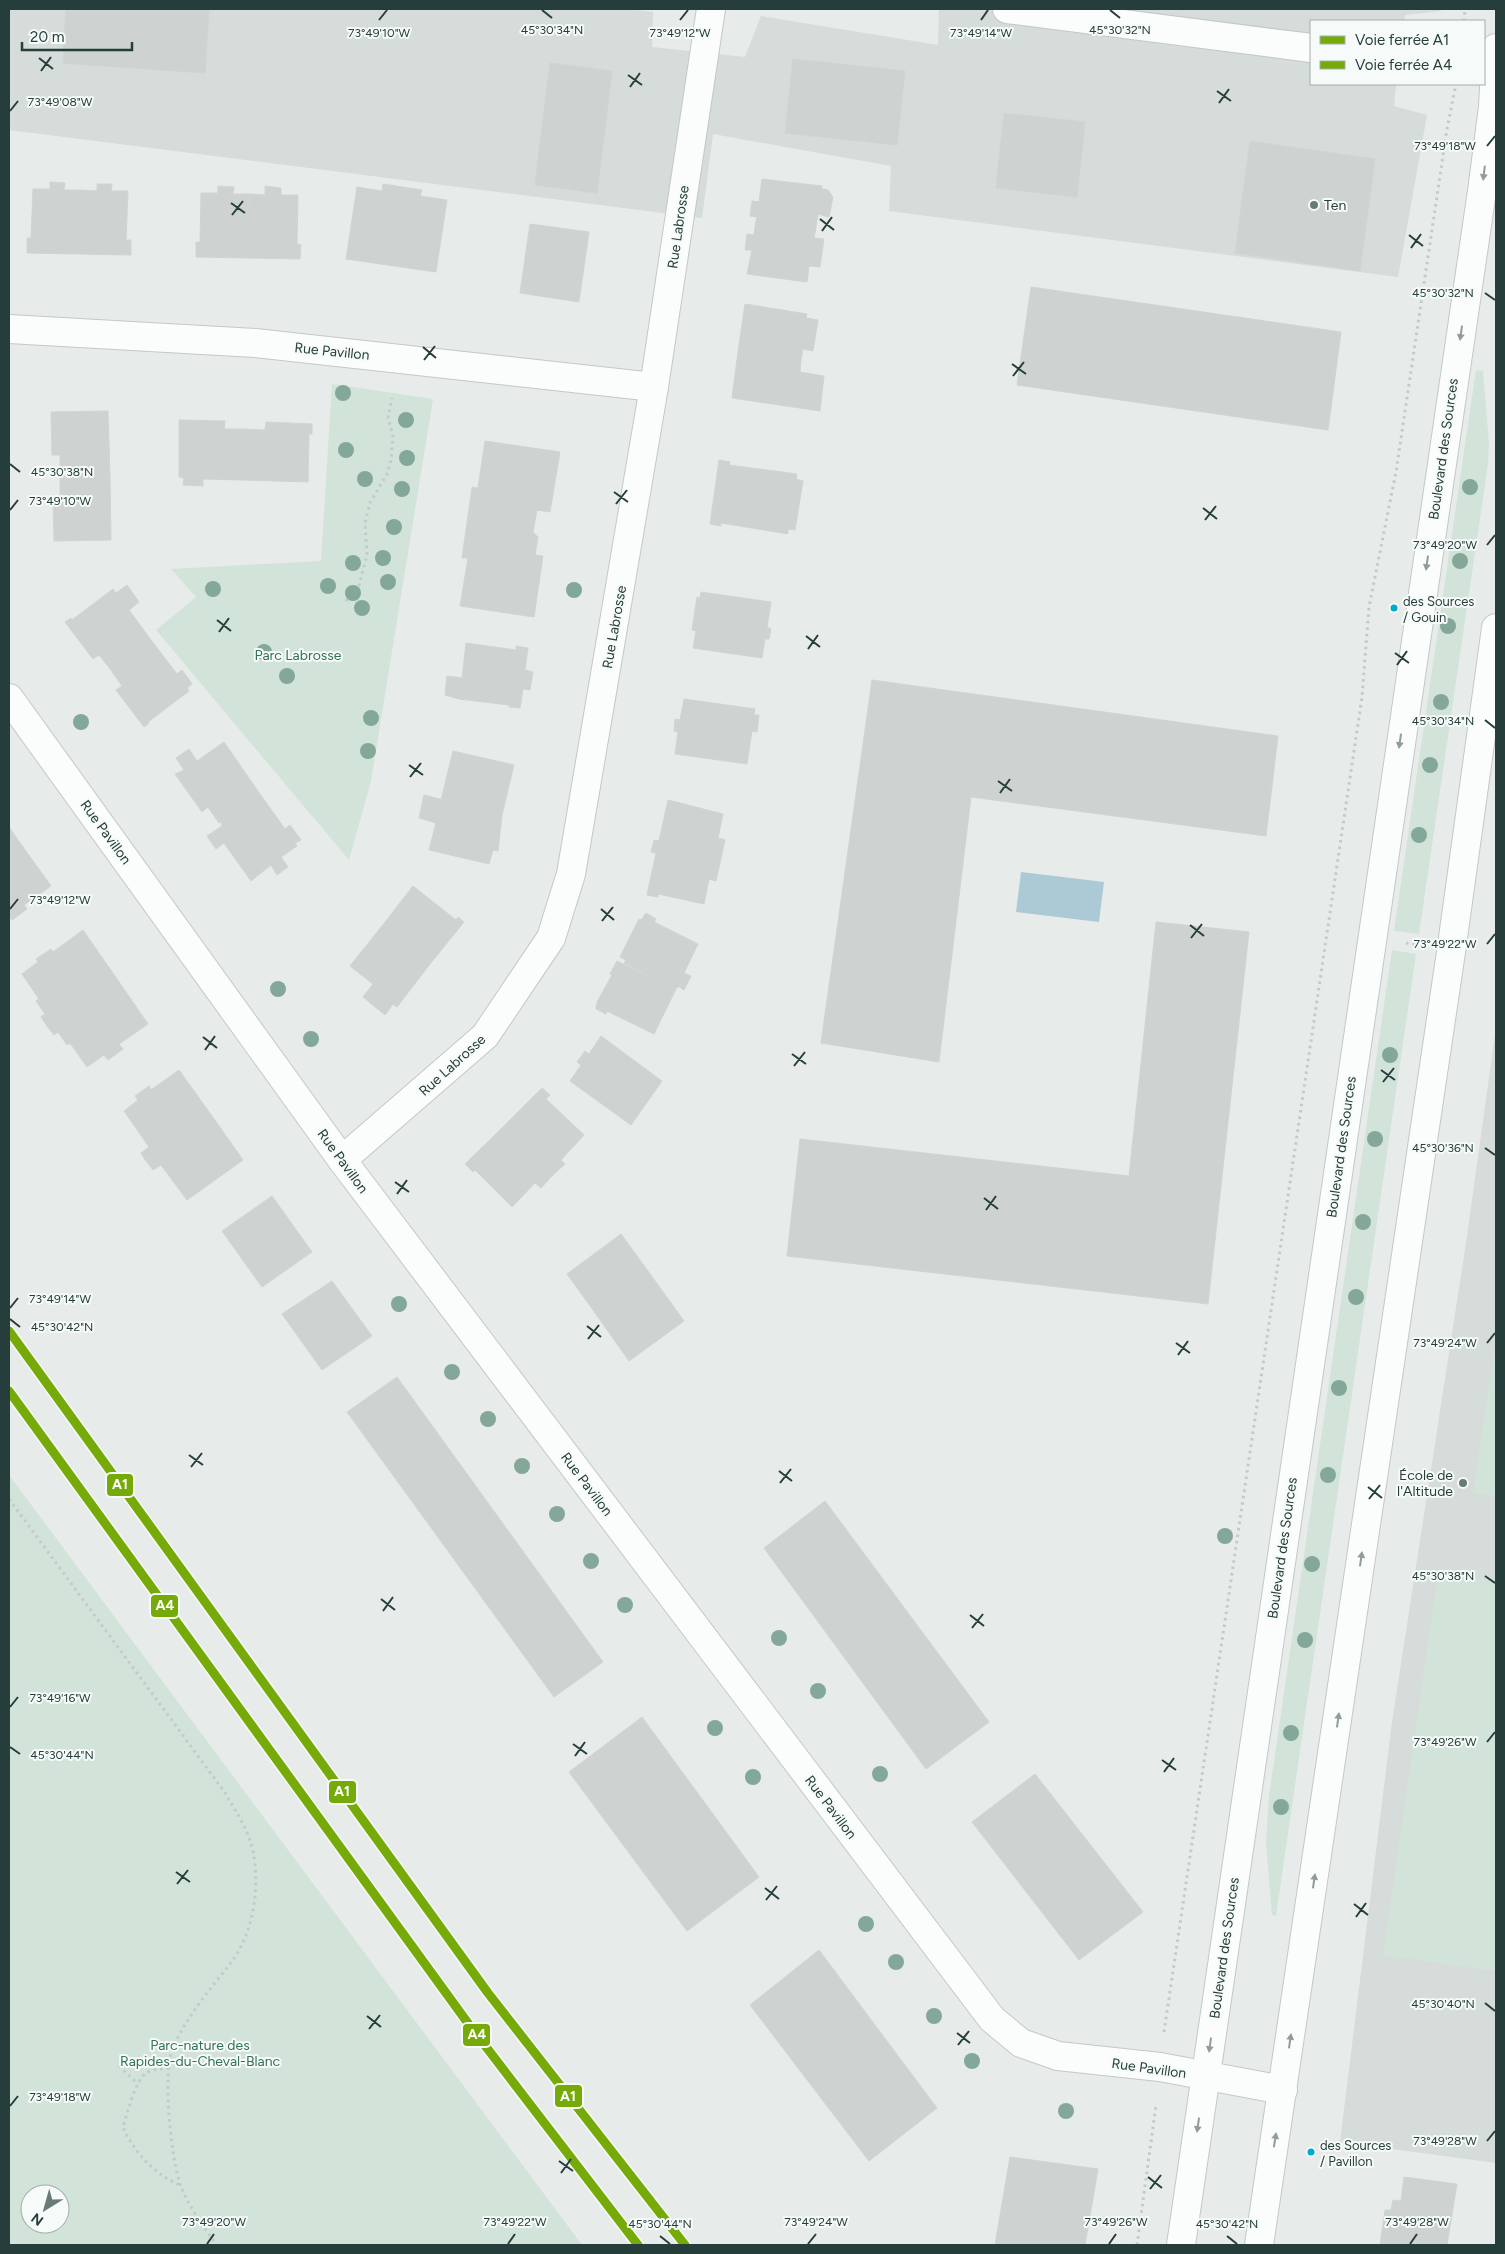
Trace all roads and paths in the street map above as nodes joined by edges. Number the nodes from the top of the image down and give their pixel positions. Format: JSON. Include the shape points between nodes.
{"nodes":[{"id":1,"x":711,"y":9,"type":"edge"},
{"id":2,"x":1007,"y":9,"type":"edge"},
{"id":3,"x":1149,"y":18,"type":"edge"},
{"id":4,"x":1310,"y":48,"type":"edge"},
{"id":5,"x":1493,"y":66,"type":"edge"},
{"id":6,"x":1456,"y":85,"type":"edge"},
{"id":7,"x":9,"y":329,"type":"edge"},
{"id":8,"x":654,"y":387,"type":"junction"},
{"id":9,"x":392,"y":398,"type":"dead end"},
{"id":10,"x":346,"y":601,"type":"dead end"},
{"id":11,"x":1496,"y":628,"type":"edge"},
{"id":12,"x":9,"y":698,"type":"edge"},
{"id":13,"x":342,"y":1160,"type":"junction"},
{"id":14,"x":9,"y":1499,"type":"edge"},
{"id":15,"x":1164,"y":2032,"type":"dead end"},
{"id":16,"x":119,"y":2066,"type":"dead end"},
{"id":17,"x":169,"y":2068,"type":"junction"},
{"id":18,"x":1205,"y":2076,"type":"junction"},
{"id":19,"x":138,"y":2084,"type":"junction"},
{"id":20,"x":1283,"y":2090,"type":"junction"},
{"id":21,"x":1156,"y":2105,"type":"dead end"},
{"id":22,"x":180,"y":2185,"type":"junction"},
{"id":23,"x":217,"y":2245,"type":"edge"},
{"id":24,"x":1136,"y":2245,"type":"edge"},
{"id":25,"x":1181,"y":2245,"type":"edge"},
{"id":26,"x":1259,"y":2245,"type":"edge"}],
"edges":[{"from":1,"to":8,"type":"street","name":"Rue Labrosse"},
{"from":2,"to":3,"type":"street"},
{"from":3,"to":4,"type":"street"},
{"from":5,"to":18,"type":"street","name":"Boulevard des Sources","one_way":true,"via":[[1492,107],[1482,191]]},
{"from":6,"to":15,"type":"path","via":[[1396,472],[1369,607],[1362,697]]},
{"from":7,"to":8,"type":"street","name":"Rue Pavillon","via":[[255,343]]},
{"from":8,"to":13,"type":"street","name":"Rue Labrosse","via":[[572,874],[551,938],[486,1036]]},
{"from":9,"to":10,"type":"path","via":[[388,418],[393,436],[387,474],[370,503],[366,555],[358,585]]},
{"from":20,"to":11,"type":"street","one_way":true},
{"from":12,"to":13,"type":"street","name":"Rue Pavillon"},
{"from":13,"to":18,"type":"street","name":"Rue Pavillon","via":[[992,2019],[1021,2043],[1058,2056],[1160,2067]]},
{"from":14,"to":17,"type":"path","via":[[223,1790],[253,1851],[255,1896],[247,1934],[232,1961],[193,2010],[179,2034]]},
{"from":16,"to":19,"type":"path"},
{"from":17,"to":19,"type":"path","via":[[144,2074]]},
{"from":17,"to":22,"type":"path","via":[[170,2121]]},
{"from":18,"to":20,"type":"street","name":"Rue Pavillon"},
{"from":18,"to":25,"type":"street","name":"Boulevard des Sources","one_way":true},
{"from":19,"to":22,"type":"path","via":[[123,2127],[149,2164]]},
{"from":26,"to":20,"type":"street","one_way":true},
{"from":21,"to":24,"type":"path"},
{"from":22,"to":23,"type":"path"}]}
